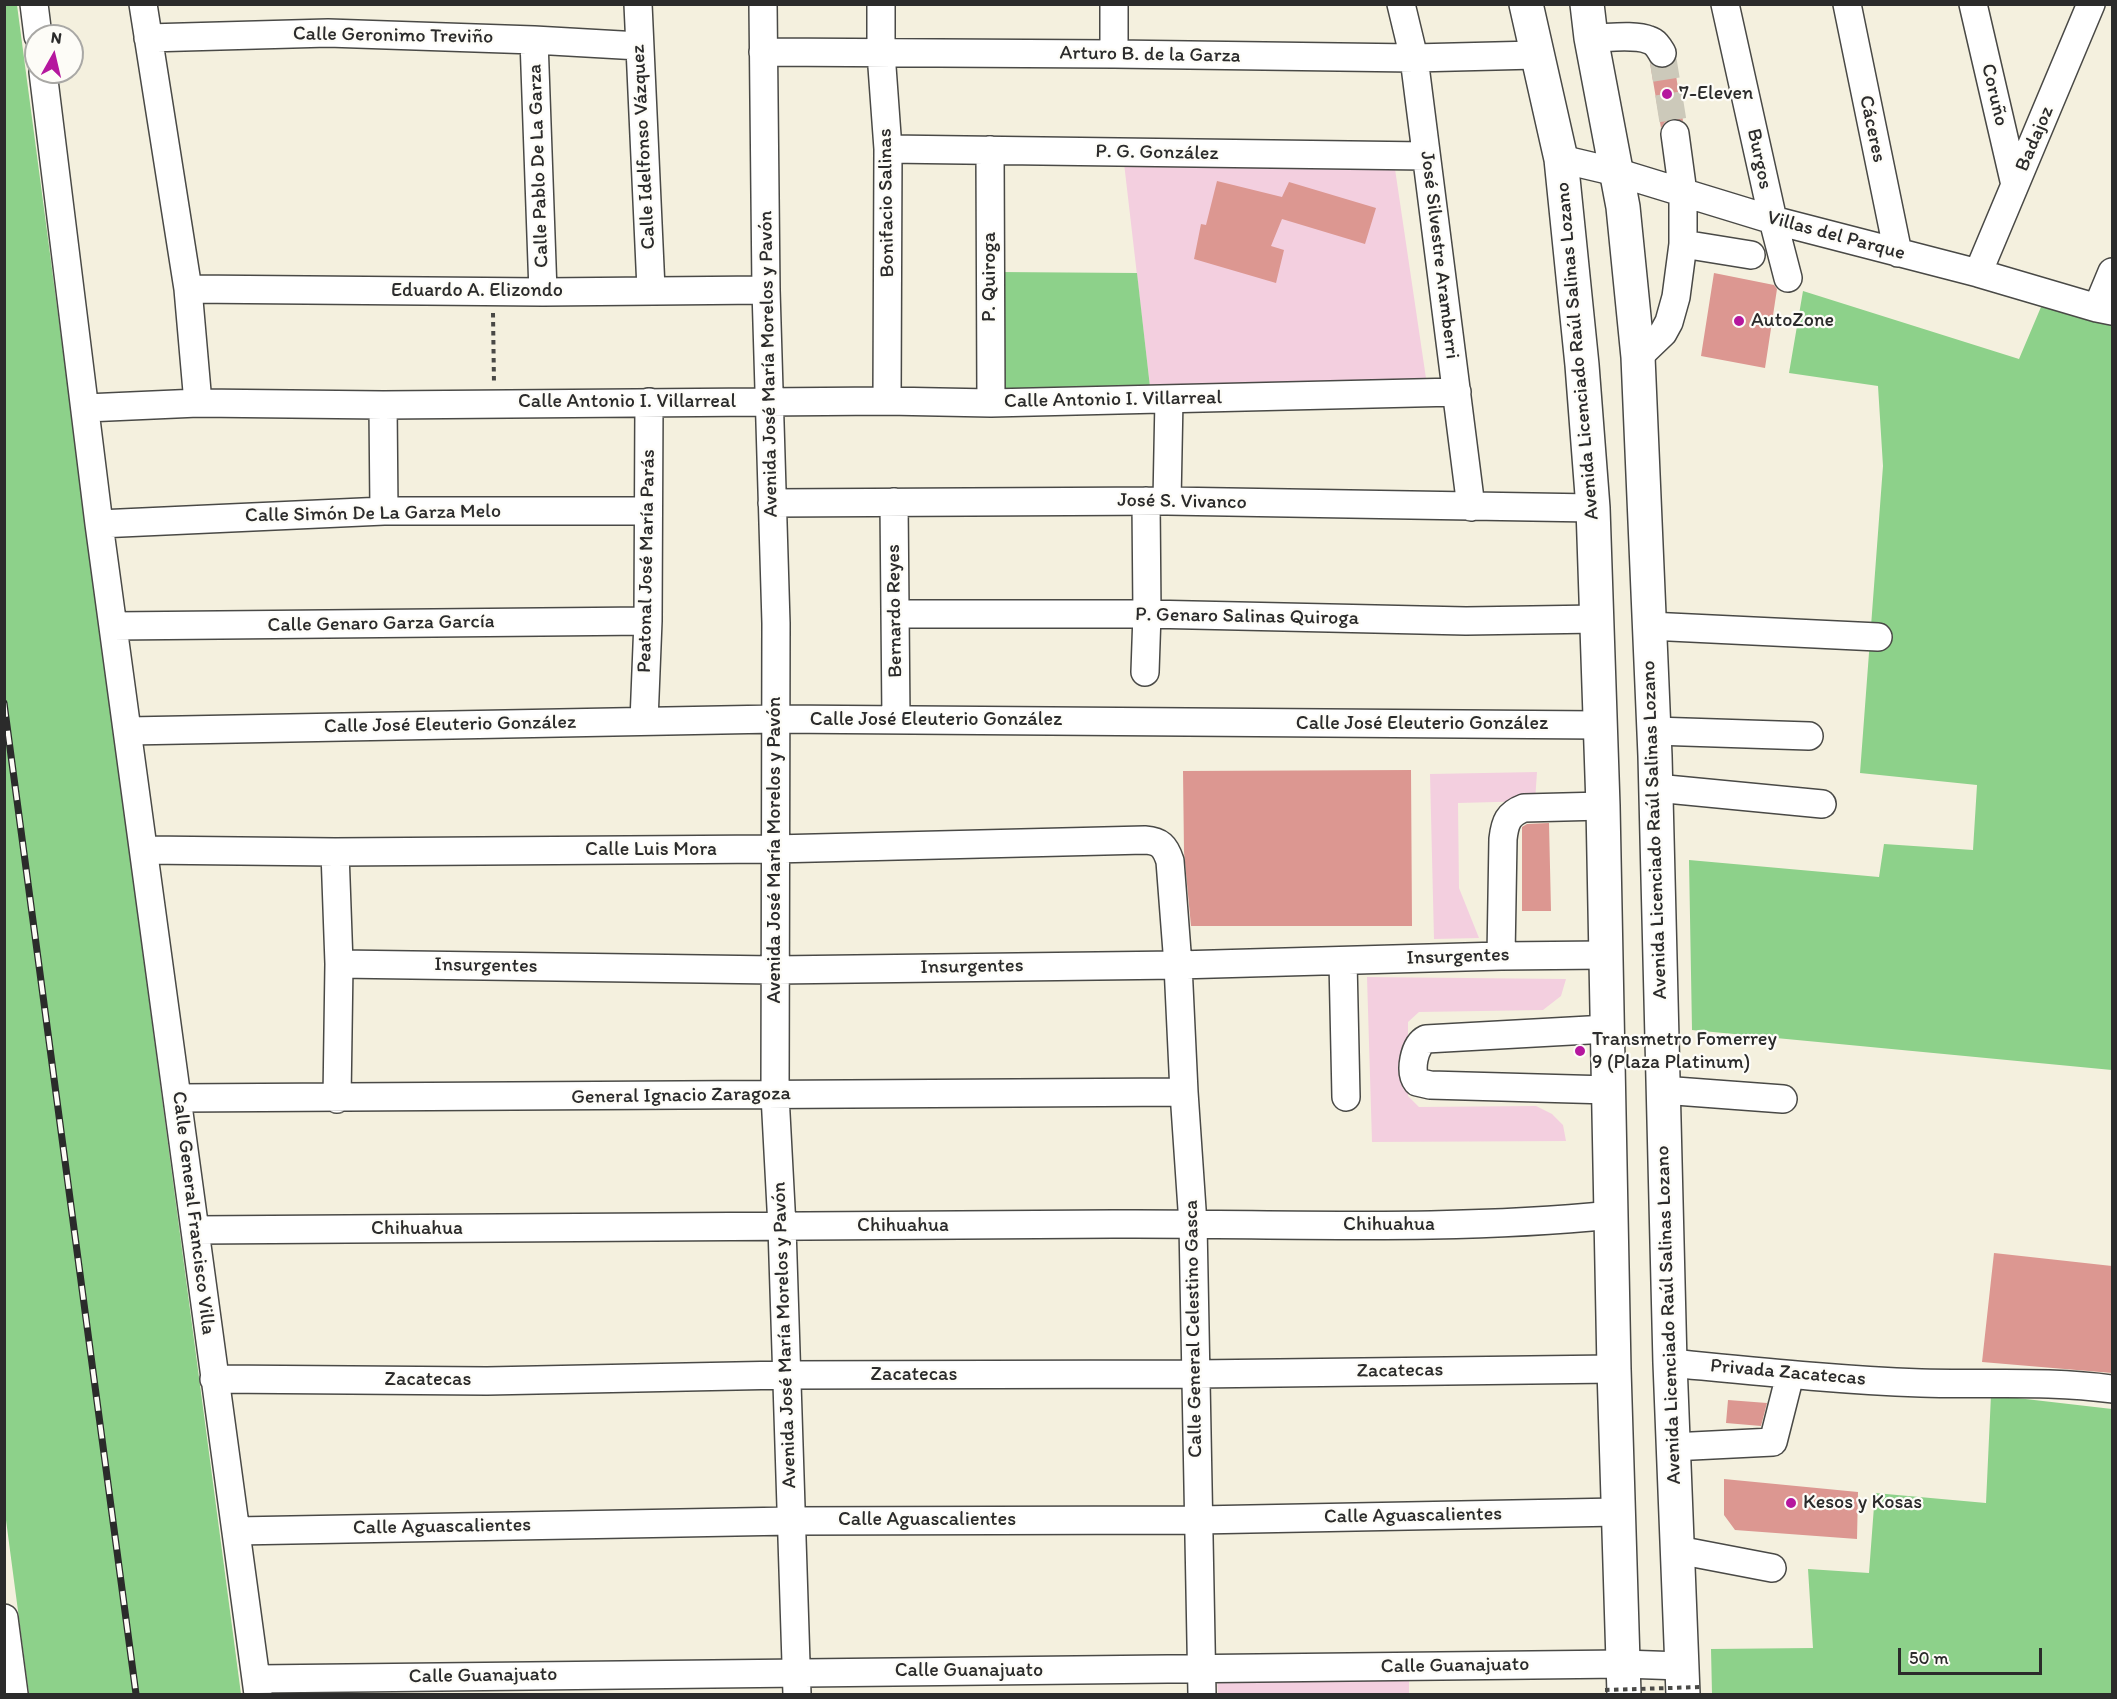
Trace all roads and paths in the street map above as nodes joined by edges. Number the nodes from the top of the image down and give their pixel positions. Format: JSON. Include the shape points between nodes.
{"nodes":[{"id":1,"x":34,"y":4,"type":"edge"},
{"id":2,"x":143,"y":4,"type":"edge"},
{"id":3,"x":638,"y":4,"type":"edge"},
{"id":4,"x":763,"y":4,"type":"edge"},
{"id":5,"x":881,"y":4,"type":"edge"},
{"id":6,"x":1114,"y":4,"type":"edge"},
{"id":7,"x":1401,"y":4,"type":"edge"},
{"id":8,"x":1526,"y":4,"type":"edge"},
{"id":9,"x":1587,"y":4,"type":"edge"},
{"id":10,"x":1725,"y":4,"type":"edge"},
{"id":11,"x":1847,"y":4,"type":"edge"},
{"id":12,"x":1973,"y":4,"type":"edge"},
{"id":13,"x":2091,"y":4,"type":"edge"},
{"id":14,"x":36,"y":24,"type":"edge"},
{"id":15,"x":148,"y":38,"type":"junction"},
{"id":16,"x":1591,"y":39,"type":"junction"},
{"id":17,"x":534,"y":40,"type":"junction"},
{"id":18,"x":639,"y":46,"type":"junction"},
{"id":19,"x":763,"y":52,"type":"junction"},
{"id":20,"x":881,"y":53,"type":"junction"},
{"id":21,"x":1662,"y":53,"type":"dead end"},
{"id":22,"x":1114,"y":54,"type":"junction"},
{"id":23,"x":1536,"y":55,"type":"junction"},
{"id":24,"x":1414,"y":58,"type":"junction"},
{"id":25,"x":45,"y":84,"type":"edge"},
{"id":26,"x":1675,"y":134,"type":"tunnel mouth"},
{"id":27,"x":888,"y":149,"type":"junction"},
{"id":28,"x":990,"y":150,"type":"junction"},
{"id":29,"x":1426,"y":156,"type":"junction"},
{"id":30,"x":1561,"y":159,"type":"junction"},
{"id":31,"x":1616,"y":172,"type":"junction"},
{"id":32,"x":2015,"y":185,"type":"junction"},
{"id":33,"x":1683,"y":193,"type":"junction"},
{"id":34,"x":1773,"y":220,"type":"junction"},
{"id":35,"x":1683,"y":244,"type":"junction"},
{"id":36,"x":1898,"y":252,"type":"junction"},
{"id":37,"x":1751,"y":255,"type":"dead end"},
{"id":38,"x":2112,"y":272,"type":"edge"},
{"id":39,"x":1978,"y":273,"type":"junction"},
{"id":40,"x":1788,"y":278,"type":"dead end"},
{"id":41,"x":188,"y":289,"type":"junction"},
{"id":42,"x":651,"y":290,"type":"junction"},
{"id":43,"x":766,"y":290,"type":"junction"},
{"id":44,"x":493,"y":291,"type":"junction"},
{"id":45,"x":543,"y":292,"type":"junction"},
{"id":46,"x":2105,"y":310,"type":"edge"},
{"id":47,"x":1638,"y":357,"type":"junction"},
{"id":48,"x":1457,"y":392,"type":"junction"},
{"id":49,"x":1169,"y":399,"type":"junction"},
{"id":50,"x":768,"y":401,"type":"junction"},
{"id":51,"x":887,"y":401,"type":"junction"},
{"id":52,"x":649,"y":402,"type":"junction"},
{"id":53,"x":198,"y":403,"type":"junction"},
{"id":54,"x":494,"y":403,"type":"junction"},
{"id":55,"x":991,"y":403,"type":"junction"},
{"id":56,"x":383,"y":405,"type":"junction"},
{"id":57,"x":86,"y":408,"type":"junction"},
{"id":58,"x":1156,"y":501,"type":"junction"},
{"id":59,"x":894,"y":502,"type":"junction"},
{"id":60,"x":772,"y":503,"type":"junction"},
{"id":61,"x":1471,"y":507,"type":"junction"},
{"id":62,"x":1593,"y":508,"type":"junction"},
{"id":63,"x":384,"y":511,"type":"junction"},
{"id":64,"x":648,"y":511,"type":"junction"},
{"id":65,"x":99,"y":524,"type":"junction"},
{"id":66,"x":896,"y":614,"type":"junction"},
{"id":67,"x":1147,"y":614,"type":"junction"},
{"id":68,"x":1598,"y":619,"type":"junction"},
{"id":69,"x":648,"y":621,"type":"junction"},
{"id":70,"x":113,"y":626,"type":"junction"},
{"id":71,"x":1649,"y":626,"type":"junction"},
{"id":72,"x":1878,"y":637,"type":"dead end"},
{"id":73,"x":1145,"y":672,"type":"dead end"},
{"id":74,"x":775,"y":719,"type":"junction"},
{"id":75,"x":896,"y":720,"type":"junction"},
{"id":76,"x":644,"y":721,"type":"junction"},
{"id":77,"x":1600,"y":725,"type":"junction"},
{"id":78,"x":128,"y":731,"type":"junction"},
{"id":79,"x":1654,"y":731,"type":"junction"},
{"id":80,"x":1809,"y":736,"type":"dead end"},
{"id":81,"x":1656,"y":788,"type":"junction"},
{"id":82,"x":1822,"y":804,"type":"dead end"},
{"id":83,"x":1603,"y":806,"type":"junction"},
{"id":84,"x":1158,"y":841,"type":"joint"},
{"id":85,"x":774,"y":849,"type":"junction"},
{"id":86,"x":144,"y":850,"type":"junction"},
{"id":87,"x":334,"y":852,"type":"junction"},
{"id":88,"x":1605,"y":955,"type":"junction"},
{"id":89,"x":1501,"y":956,"type":"junction"},
{"id":90,"x":1343,"y":961,"type":"junction"},
{"id":91,"x":339,"y":964,"type":"junction"},
{"id":92,"x":1178,"y":965,"type":"junction"},
{"id":93,"x":775,"y":970,"type":"junction"},
{"id":94,"x":1607,"y":1029,"type":"junction"},
{"id":95,"x":1609,"y":1090,"type":"junction"},
{"id":96,"x":1662,"y":1090,"type":"junction"},
{"id":97,"x":1184,"y":1092,"type":"junction"},
{"id":98,"x":775,"y":1095,"type":"junction"},
{"id":99,"x":1346,"y":1097,"type":"dead end"},
{"id":100,"x":178,"y":1098,"type":"junction"},
{"id":101,"x":337,"y":1099,"type":"junction"},
{"id":102,"x":1783,"y":1099,"type":"dead end"},
{"id":103,"x":1611,"y":1215,"type":"junction"},
{"id":104,"x":1193,"y":1224,"type":"junction"},
{"id":105,"x":782,"y":1227,"type":"junction"},
{"id":106,"x":195,"y":1230,"type":"junction"},
{"id":107,"x":1670,"y":1363,"type":"junction"},
{"id":108,"x":1614,"y":1369,"type":"junction"},
{"id":109,"x":1195,"y":1374,"type":"junction"},
{"id":110,"x":786,"y":1375,"type":"junction"},
{"id":111,"x":1790,"y":1375,"type":"junction"},
{"id":112,"x":214,"y":1379,"type":"junction"},
{"id":113,"x":2112,"y":1389,"type":"edge"},
{"id":114,"x":1672,"y":1447,"type":"junction"},
{"id":115,"x":1618,"y":1512,"type":"junction"},
{"id":116,"x":1198,"y":1520,"type":"junction"},
{"id":117,"x":791,"y":1521,"type":"junction"},
{"id":118,"x":236,"y":1531,"type":"junction"},
{"id":119,"x":1678,"y":1550,"type":"junction"},
{"id":120,"x":1772,"y":1568,"type":"dead end"},
{"id":121,"x":4,"y":1618,"type":"edge"},
{"id":122,"x":1202,"y":1682,"type":"edge"},
{"id":123,"x":796,"y":1683,"type":"edge"},
{"id":124,"x":1617,"y":1683,"type":"edge"},
{"id":125,"x":1689,"y":1683,"type":"edge"},
{"id":126,"x":258,"y":1687,"type":"edge"},
{"id":127,"x":14,"y":1695,"type":"edge"}],
"edges":[{"from":1,"to":14,"type":"street"},
{"from":2,"to":15,"type":"street"},
{"from":3,"to":18,"type":"street","name":"Calle Idelfonso Vázquez"},
{"from":4,"to":19,"type":"street","name":"Avenida José María Morelos y Pavón"},
{"from":5,"to":20,"type":"street","name":"Bonifacio Salinas"},
{"from":6,"to":22,"type":"street"},
{"from":7,"to":24,"type":"street","name":"José Silvestre Aramberri"},
{"from":8,"to":23,"type":"main road","name":"Avenida Licenciado Raúl Salinas Lozano"},
{"from":9,"to":16,"type":"main road","name":"Avenida Licenciado Raúl Salinas Lozano"},
{"from":10,"to":34,"type":"street","name":"Burgos"},
{"from":11,"to":36,"type":"street","name":"Cáceres"},
{"from":12,"to":32,"type":"street","name":"Coruño"},
{"from":13,"to":32,"type":"street","name":"Badajoz"},
{"from":15,"to":17,"type":"street","name":"Calle Geronimo Treviño","via":[[328,33]]},
{"from":15,"to":41,"type":"street"},
{"from":16,"to":21,"type":"street","via":[[1650,40]]},
{"from":16,"to":31,"type":"main road","name":"Avenida Licenciado Raúl Salinas Lozano"},
{"from":17,"to":18,"type":"street","name":"Calle Geronimo Treviño"},
{"from":17,"to":45,"type":"street","name":"Calle Pablo De La Garza"},
{"from":18,"to":42,"type":"street","name":"Calle Idelfonso Vázquez"},
{"from":19,"to":20,"type":"street","name":"Arturo B. de la Garza"},
{"from":19,"to":43,"type":"street","name":"Avenida José María Morelos y Pavón"},
{"from":20,"to":22,"type":"street","name":"Arturo B. de la Garza"},
{"from":20,"to":27,"type":"street","name":"Bonifacio Salinas"},
{"from":22,"to":24,"type":"street","name":"Arturo B. de la Garza"},
{"from":23,"to":24,"type":"street","name":"Arturo B. de la Garza"},
{"from":23,"to":30,"type":"main road","name":"Avenida Licenciado Raúl Salinas Lozano"},
{"from":24,"to":29,"type":"street","name":"José Silvestre Aramberri"},
{"from":25,"to":57,"type":"street","name":"Calle General Francisco Villa"},
{"from":26,"to":33,"type":"street"},
{"from":27,"to":28,"type":"street","name":"P. G. González"},
{"from":27,"to":51,"type":"street","name":"Bonifacio Salinas"},
{"from":28,"to":29,"type":"street","name":"P. G. González"},
{"from":28,"to":55,"type":"street","name":"P. Quiroga"},
{"from":29,"to":48,"type":"street","name":"José Silvestre Aramberri"},
{"from":30,"to":31,"type":"street","name":"Villas del Parque"},
{"from":30,"to":62,"type":"main road","name":"Avenida Licenciado Raúl Salinas Lozano"},
{"from":31,"to":33,"type":"street","name":"Villas del Parque"},
{"from":31,"to":47,"type":"main road","name":"Avenida Licenciado Raúl Salinas Lozano","via":[[1625,216]]},
{"from":32,"to":39,"type":"street","name":"Badajoz"},
{"from":33,"to":34,"type":"street","name":"Villas del Parque"},
{"from":33,"to":35,"type":"street"},
{"from":34,"to":36,"type":"street","name":"Villas del Parque"},
{"from":34,"to":40,"type":"street","name":"Burgos"},
{"from":35,"to":37,"type":"street"},
{"from":35,"to":47,"type":"street","via":[[1669,322]]},
{"from":36,"to":39,"type":"street","name":"Villas del Parque"},
{"from":38,"to":46,"type":"street"},
{"from":39,"to":46,"type":"street","name":"Villas del Parque"},
{"from":41,"to":44,"type":"street","name":"Eduardo A. Elizondo"},
{"from":41,"to":53,"type":"street"},
{"from":42,"to":43,"type":"street","name":"Eduardo A. Elizondo"},
{"from":42,"to":45,"type":"street","name":"Eduardo A. Elizondo"},
{"from":43,"to":50,"type":"street","name":"Avenida José María Morelos y Pavón"},
{"from":44,"to":45,"type":"street","name":"Eduardo A. Elizondo"},
{"from":44,"to":54,"type":"path"},
{"from":47,"to":71,"type":"main road","name":"Avenida Licenciado Raúl Salinas Lozano"},
{"from":48,"to":49,"type":"street","name":"Calle Antonio I. Villarreal"},
{"from":48,"to":61,"type":"street","name":"José Silvestre Aramberri"},
{"from":49,"to":55,"type":"street","name":"Calle Antonio I. Villarreal"},
{"from":49,"to":58,"type":"street"},
{"from":50,"to":51,"type":"street","name":"Calle Antonio I. Villarreal"},
{"from":50,"to":52,"type":"street","name":"Calle Antonio I. Villarreal"},
{"from":50,"to":60,"type":"street","name":"Avenida José María Morelos y Pavón"},
{"from":51,"to":55,"type":"street","name":"Calle Antonio I. Villarreal"},
{"from":52,"to":54,"type":"street","name":"Calle Antonio I. Villarreal"},
{"from":52,"to":64,"type":"street","name":"Peatonal José María Parás"},
{"from":53,"to":56,"type":"street","name":"Calle Antonio I. Villarreal"},
{"from":53,"to":57,"type":"street","name":"Calle Antonio I. Villarreal"},
{"from":54,"to":56,"type":"street","name":"Calle Antonio I. Villarreal"},
{"from":56,"to":63,"type":"street"},
{"from":57,"to":65,"type":"street","name":"Calle General Francisco Villa"},
{"from":58,"to":59,"type":"street","name":"José S. Vivanco"},
{"from":58,"to":61,"type":"street","name":"José S. Vivanco"},
{"from":58,"to":67,"type":"street"},
{"from":59,"to":60,"type":"street","name":"José S. Vivanco"},
{"from":59,"to":66,"type":"street","name":"Bernardo Reyes"},
{"from":60,"to":74,"type":"street","name":"Avenida José María Morelos y Pavón"},
{"from":61,"to":62,"type":"street","name":"José S. Vivanco"},
{"from":62,"to":68,"type":"main road","name":"Avenida Licenciado Raúl Salinas Lozano"},
{"from":63,"to":64,"type":"street","name":"Calle Simón De La Garza Melo"},
{"from":63,"to":65,"type":"street","name":"Calle Simón De La Garza Melo"},
{"from":64,"to":69,"type":"street","name":"Peatonal José María Parás"},
{"from":65,"to":70,"type":"street","name":"Calle General Francisco Villa"},
{"from":66,"to":67,"type":"street","name":"P. Genaro Salinas Quiroga"},
{"from":66,"to":75,"type":"street","name":"Bernardo Reyes"},
{"from":67,"to":68,"type":"street","name":"P. Genaro Salinas Quiroga","via":[[1466,621]]},
{"from":67,"to":73,"type":"street"},
{"from":68,"to":77,"type":"main road","name":"Avenida Licenciado Raúl Salinas Lozano"},
{"from":69,"to":70,"type":"street","name":"Calle Genaro Garza García"},
{"from":69,"to":76,"type":"street","name":"Peatonal José María Parás"},
{"from":70,"to":78,"type":"street","name":"Calle General Francisco Villa"},
{"from":71,"to":72,"type":"street"},
{"from":71,"to":79,"type":"main road","name":"Avenida Licenciado Raúl Salinas Lozano"},
{"from":74,"to":75,"type":"street","name":"Calle José Eleuterio González"},
{"from":74,"to":76,"type":"street","name":"Calle José Eleuterio González"},
{"from":74,"to":85,"type":"street","name":"Avenida José María Morelos y Pavón"},
{"from":75,"to":77,"type":"street","name":"Calle José Eleuterio González"},
{"from":76,"to":78,"type":"street","name":"Calle José Eleuterio González"},
{"from":77,"to":83,"type":"main road","name":"Avenida Licenciado Raúl Salinas Lozano"},
{"from":78,"to":86,"type":"street","name":"Calle General Francisco Villa"},
{"from":79,"to":80,"type":"street"},
{"from":79,"to":81,"type":"main road","name":"Avenida Licenciado Raúl Salinas Lozano"},
{"from":81,"to":82,"type":"street"},
{"from":81,"to":96,"type":"main road","name":"Avenida Licenciado Raúl Salinas Lozano"},
{"from":83,"to":88,"type":"main road","name":"Avenida Licenciado Raúl Salinas Lozano"},
{"from":83,"to":89,"type":"street","via":[[1524,808],[1512,813],[1505,823]]},
{"from":84,"to":85,"type":"street","name":"Calle Luis Mora"},
{"from":84,"to":92,"type":"street","name":"Calle General Celestino Gasca","via":[[1170,861]]},
{"from":85,"to":87,"type":"street","name":"Calle Luis Mora"},
{"from":85,"to":93,"type":"street","name":"Avenida José María Morelos y Pavón"},
{"from":86,"to":87,"type":"street","name":"Calle Luis Mora"},
{"from":86,"to":100,"type":"street","name":"Calle General Francisco Villa"},
{"from":87,"to":91,"type":"street"},
{"from":88,"to":89,"type":"street","name":"Insurgentes"},
{"from":88,"to":94,"type":"main road","name":"Avenida Licenciado Raúl Salinas Lozano"},
{"from":89,"to":90,"type":"street","name":"Insurgentes"},
{"from":90,"to":92,"type":"street","name":"Insurgentes"},
{"from":90,"to":99,"type":"street"},
{"from":91,"to":93,"type":"street","name":"Insurgentes"},
{"from":91,"to":101,"type":"street"},
{"from":92,"to":93,"type":"street","name":"Insurgentes"},
{"from":92,"to":97,"type":"street","name":"Calle General Celestino Gasca"},
{"from":93,"to":98,"type":"street","name":"Avenida José María Morelos y Pavón"},
{"from":94,"to":95,"type":"main road","name":"Avenida Licenciado Raúl Salinas Lozano"},
{"from":94,"to":95,"type":"street","via":[[1426,1039],[1416,1050],[1413,1076],[1417,1082],[1430,1085]]},
{"from":95,"to":103,"type":"main road","name":"Avenida Licenciado Raúl Salinas Lozano"},
{"from":96,"to":102,"type":"street"},
{"from":96,"to":107,"type":"main road","name":"Avenida Licenciado Raúl Salinas Lozano"},
{"from":97,"to":98,"type":"street","name":"General Ignacio Zaragoza"},
{"from":97,"to":104,"type":"street","name":"Calle General Celestino Gasca"},
{"from":98,"to":101,"type":"street","name":"General Ignacio Zaragoza"},
{"from":98,"to":105,"type":"street","name":"Avenida José María Morelos y Pavón"},
{"from":100,"to":101,"type":"street","name":"General Ignacio Zaragoza"},
{"from":100,"to":106,"type":"street","name":"Calle General Francisco Villa"},
{"from":103,"to":104,"type":"street","name":"Chihuahua","via":[[1422,1226]]},
{"from":103,"to":108,"type":"main road","name":"Avenida Licenciado Raúl Salinas Lozano"},
{"from":104,"to":105,"type":"street","name":"Chihuahua"},
{"from":104,"to":109,"type":"street","name":"Calle General Celestino Gasca"},
{"from":105,"to":106,"type":"street","name":"Chihuahua"},
{"from":105,"to":110,"type":"street","name":"Avenida José María Morelos y Pavón"},
{"from":106,"to":112,"type":"street","name":"Calle General Francisco Villa"},
{"from":107,"to":111,"type":"street","name":"Privada Zacatecas"},
{"from":107,"to":114,"type":"main road","name":"Avenida Licenciado Raúl Salinas Lozano"},
{"from":108,"to":109,"type":"street","name":"Zacatecas"},
{"from":108,"to":115,"type":"main road","name":"Avenida Licenciado Raúl Salinas Lozano"},
{"from":109,"to":110,"type":"street","name":"Zacatecas"},
{"from":109,"to":116,"type":"street","name":"Calle General Celestino Gasca"},
{"from":110,"to":112,"type":"street","name":"Zacatecas","via":[[487,1381]]},
{"from":110,"to":117,"type":"street","name":"Avenida José María Morelos y Pavón"},
{"from":111,"to":113,"type":"street","name":"Privada Zacatecas","via":[[1907,1382],[2076,1384]]},
{"from":111,"to":114,"type":"street","via":[[1773,1442]]},
{"from":112,"to":118,"type":"street","name":"Calle General Francisco Villa"},
{"from":114,"to":119,"type":"main road","name":"Avenida Licenciado Raúl Salinas Lozano"},
{"from":115,"to":116,"type":"street","name":"Calle Aguascalientes"},
{"from":115,"to":124,"type":"main road","name":"Avenida Licenciado Raúl Salinas Lozano"},
{"from":116,"to":117,"type":"street","name":"Calle Aguascalientes"},
{"from":116,"to":122,"type":"street","name":"Calle General Celestino Gasca"},
{"from":117,"to":118,"type":"street","name":"Calle Aguascalientes"},
{"from":117,"to":123,"type":"street","name":"Avenida José María Morelos y Pavón"},
{"from":118,"to":126,"type":"street","name":"Calle General Francisco Villa"},
{"from":119,"to":120,"type":"street"},
{"from":119,"to":125,"type":"main road","name":"Avenida Licenciado Raúl Salinas Lozano"},
{"from":121,"to":127,"type":"street"},
{"from":122,"to":123,"type":"street","name":"Calle Guanajuato"},
{"from":122,"to":124,"type":"street","name":"Calle Guanajuato"},
{"from":123,"to":126,"type":"street","name":"Calle Guanajuato"},
{"from":124,"to":125,"type":"street","name":"Calle Guanajuato"},
{"from":124,"to":125,"type":"path","bridge":true}]}
